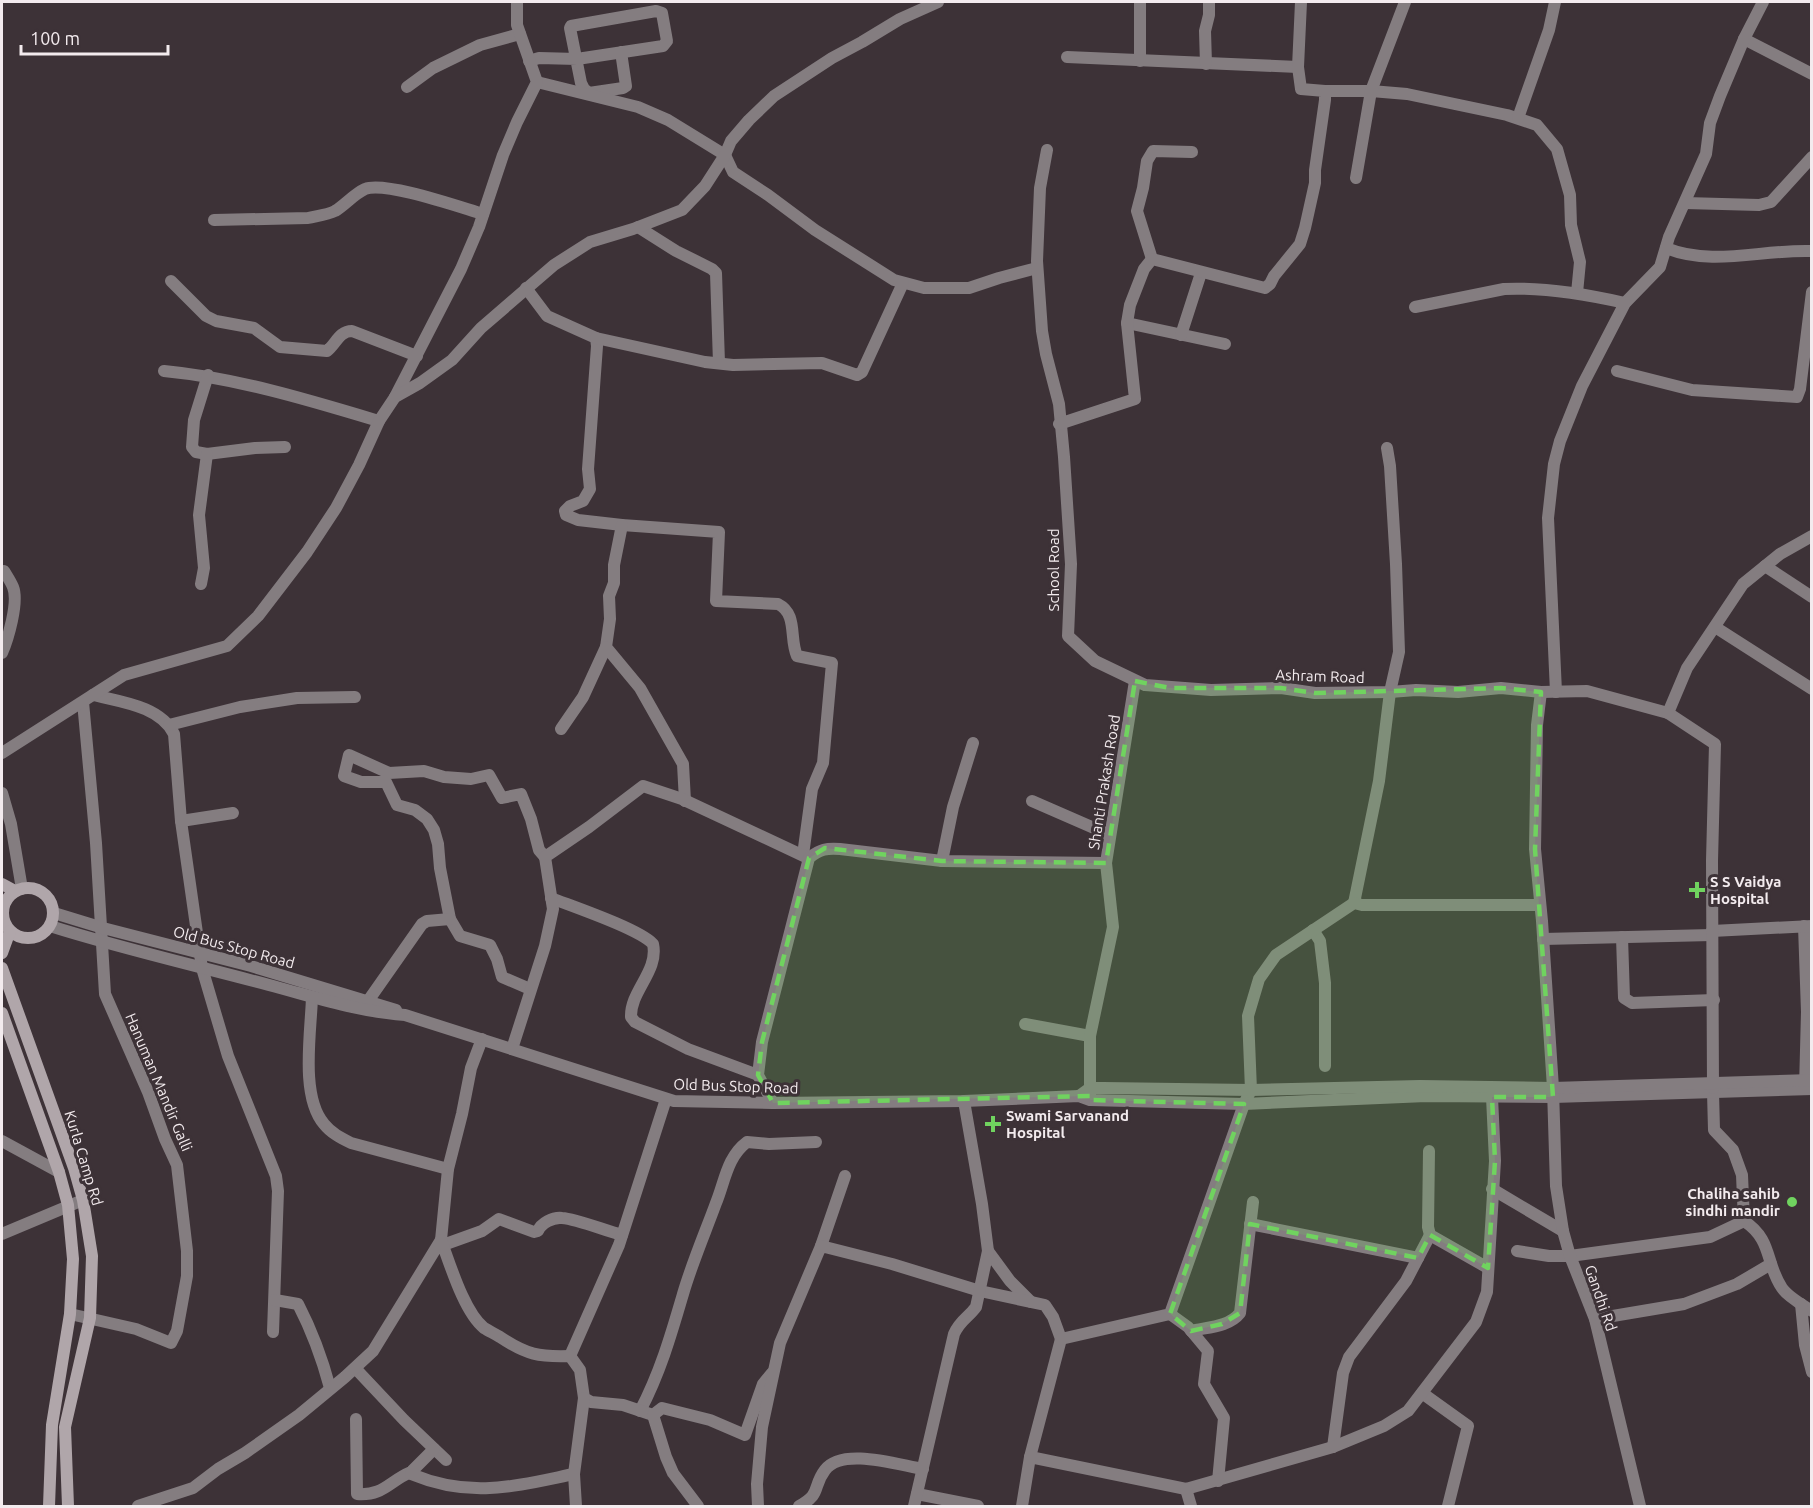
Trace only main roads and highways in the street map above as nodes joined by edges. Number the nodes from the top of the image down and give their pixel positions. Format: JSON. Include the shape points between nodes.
{"nodes":[{"id":1,"x":2,"y":884,"type":"edge"},
{"id":2,"x":18,"y":890,"type":"junction"},
{"id":3,"x":2,"y":910,"type":"edge"},
{"id":4,"x":10,"y":931,"type":"junction"},
{"id":5,"x":2,"y":953,"type":"edge"},
{"id":6,"x":2,"y":968,"type":"edge"},
{"id":7,"x":2,"y":1013,"type":"edge"},
{"id":8,"x":49,"y":1506,"type":"edge"},
{"id":9,"x":68,"y":1506,"type":"edge"}],
"edges":[{"from":1,"to":2,"type":"main road"},
{"from":2,"to":3,"type":"main road","via":[[6,900]]},
{"from":2,"to":4,"type":"main road","via":[[33,888],[44,893],[54,913],[50,926],[35,938]]},
{"from":3,"to":4,"type":"main road"},
{"from":4,"to":5,"type":"main road"},
{"from":6,"to":9,"type":"main road","name":"Kurla Camp Rd","via":[[70,1158],[83,1200],[93,1256],[90,1318],[65,1427]]},
{"from":7,"to":8,"type":"main road","name":"Kurla Camp Rd","via":[[68,1205],[73,1259],[70,1314],[51,1425]]}]}
